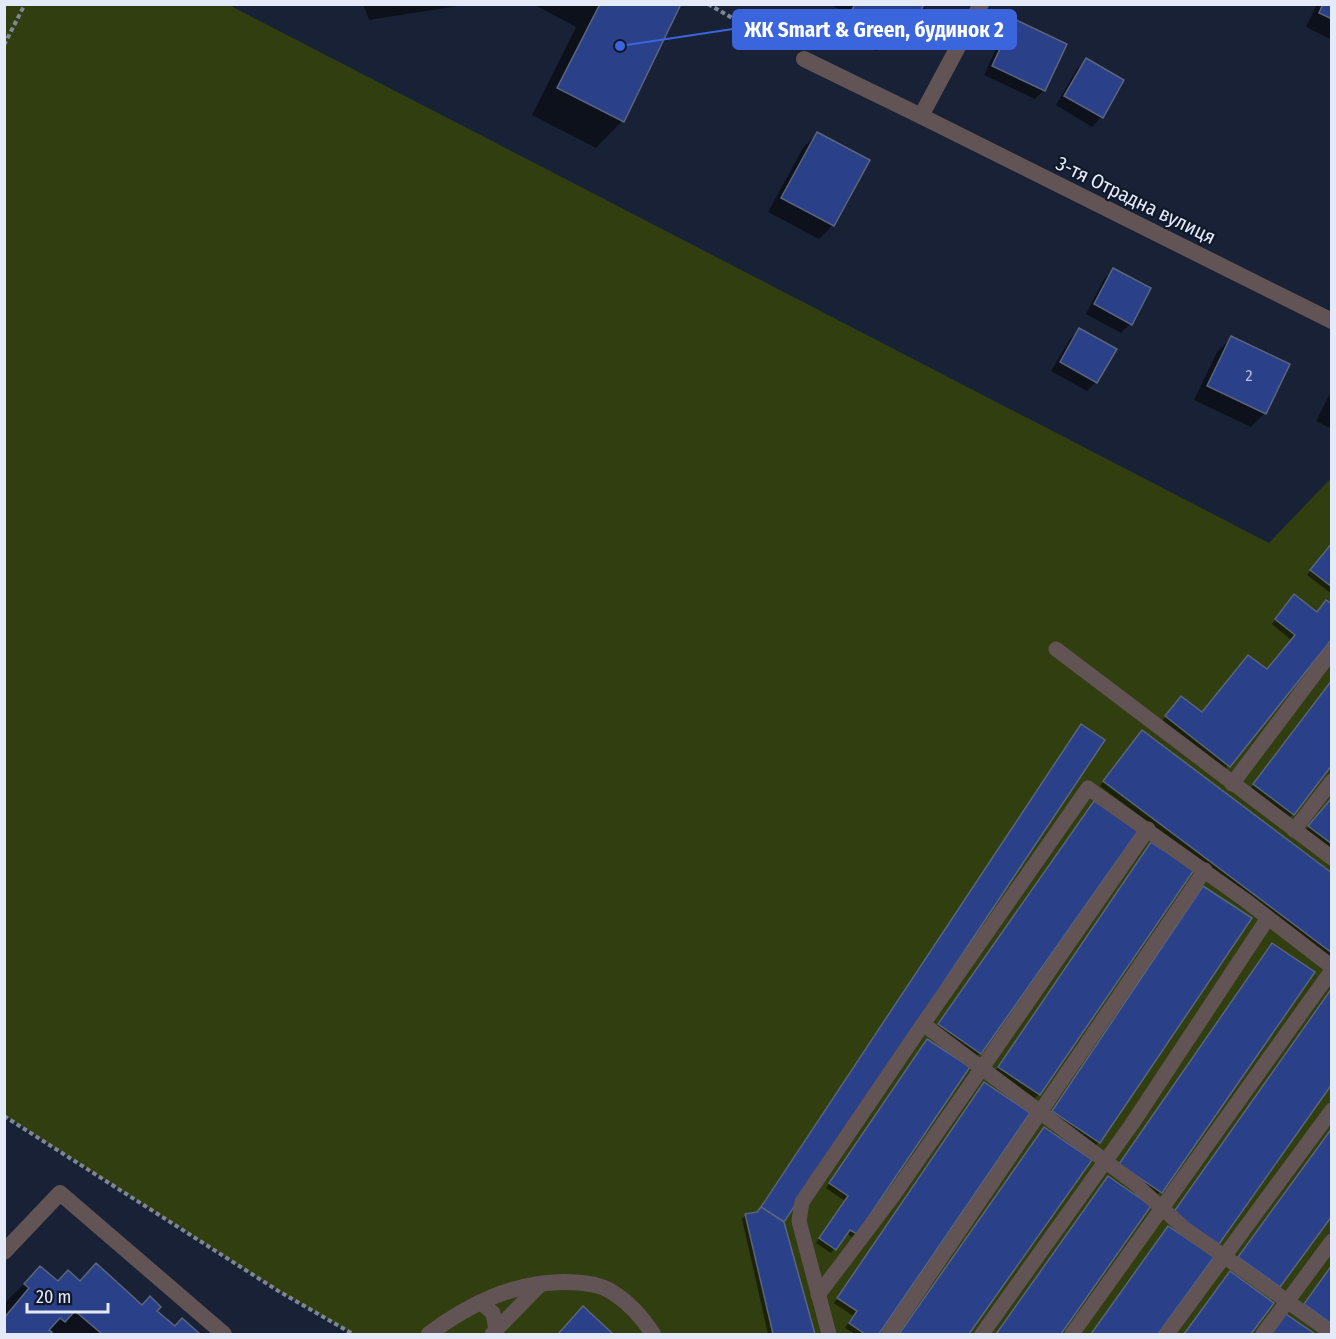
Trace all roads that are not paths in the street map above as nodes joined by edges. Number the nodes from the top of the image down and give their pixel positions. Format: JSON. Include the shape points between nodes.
{"nodes":[{"id":1,"x":981,"y":4,"type":"edge"},
{"id":2,"x":804,"y":59,"type":"road end"},
{"id":3,"x":921,"y":116,"type":"junction"},
{"id":4,"x":1332,"y":321,"type":"edge"},
{"id":5,"x":1056,"y":649,"type":"dead end"},
{"id":6,"x":1332,"y":651,"type":"edge"},
{"id":7,"x":1332,"y":780,"type":"edge"},
{"id":8,"x":1232,"y":784,"type":"junction"},
{"id":9,"x":1148,"y":829,"type":"junction"},
{"id":10,"x":1294,"y":830,"type":"junction"},
{"id":11,"x":1332,"y":858,"type":"edge"},
{"id":12,"x":1205,"y":870,"type":"junction"},
{"id":13,"x":1268,"y":918,"type":"junction"},
{"id":14,"x":1332,"y":968,"type":"edge"},
{"id":15,"x":923,"y":1024,"type":"junction"},
{"id":16,"x":982,"y":1068,"type":"junction"},
{"id":17,"x":1332,"y":1110,"type":"edge"},
{"id":18,"x":1041,"y":1113,"type":"junction"},
{"id":19,"x":1106,"y":1162,"type":"junction"},
{"id":20,"x":1162,"y":1208,"type":"junction"},
{"id":21,"x":1332,"y":1241,"type":"edge"},
{"id":22,"x":4,"y":1252,"type":"edge"},
{"id":23,"x":1223,"y":1256,"type":"junction"},
{"id":24,"x":542,"y":1283,"type":"junction"},
{"id":25,"x":818,"y":1295,"type":"junction"},
{"id":26,"x":1287,"y":1301,"type":"junction"},
{"id":27,"x":480,"y":1302,"type":"junction"},
{"id":28,"x":494,"y":1332,"type":"edge"},
{"id":29,"x":1332,"y":1333,"type":"edge"},
{"id":30,"x":224,"y":1335,"type":"edge"},
{"id":31,"x":429,"y":1335,"type":"edge"},
{"id":32,"x":653,"y":1335,"type":"edge"},
{"id":33,"x":829,"y":1335,"type":"edge"},
{"id":34,"x":889,"y":1335,"type":"edge"},
{"id":35,"x":982,"y":1335,"type":"edge"},
{"id":36,"x":1072,"y":1335,"type":"edge"},
{"id":37,"x":1167,"y":1335,"type":"edge"},
{"id":38,"x":1263,"y":1335,"type":"edge"}],
"edges":[{"from":1,"to":3,"type":"street"},
{"from":2,"to":3,"type":"street","name":"3-тя Отрадна вулиця"},
{"from":3,"to":4,"type":"street","name":"3-тя Отрадна вулиця"},
{"from":5,"to":8,"type":"lane"},
{"from":6,"to":8,"type":"lane"},
{"from":7,"to":10,"type":"lane"},
{"from":8,"to":10,"type":"lane"},
{"from":9,"to":12,"type":"lane"},
{"from":9,"to":15,"type":"lane","via":[[1088,788]]},
{"from":9,"to":16,"type":"lane"},
{"from":10,"to":11,"type":"lane"},
{"from":12,"to":13,"type":"lane"},
{"from":12,"to":18,"type":"lane"},
{"from":13,"to":14,"type":"lane"},
{"from":13,"to":19,"type":"lane"},
{"from":14,"to":20,"type":"lane"},
{"from":15,"to":16,"type":"lane"},
{"from":15,"to":25,"type":"lane","via":[[802,1202],[799,1221]]},
{"from":16,"to":18,"type":"lane"},
{"from":16,"to":25,"type":"lane"},
{"from":17,"to":23,"type":"lane"},
{"from":18,"to":19,"type":"lane"},
{"from":18,"to":34,"type":"lane"},
{"from":19,"to":20,"type":"lane"},
{"from":19,"to":35,"type":"lane"},
{"from":20,"to":23,"type":"lane"},
{"from":20,"to":36,"type":"lane"},
{"from":21,"to":26,"type":"lane"},
{"from":22,"to":30,"type":"street","via":[[60,1193]]},
{"from":23,"to":26,"type":"lane"},
{"from":23,"to":37,"type":"lane"},
{"from":24,"to":27,"type":"street","via":[[512,1288]]},
{"from":24,"to":28,"type":"lane"},
{"from":24,"to":32,"type":"street","via":[[580,1282],[611,1290],[638,1311]]},
{"from":25,"to":33,"type":"lane"},
{"from":26,"to":29,"type":"lane"},
{"from":26,"to":38,"type":"lane"},
{"from":27,"to":28,"type":"lane","via":[[493,1313]]},
{"from":27,"to":31,"type":"street"}]}
